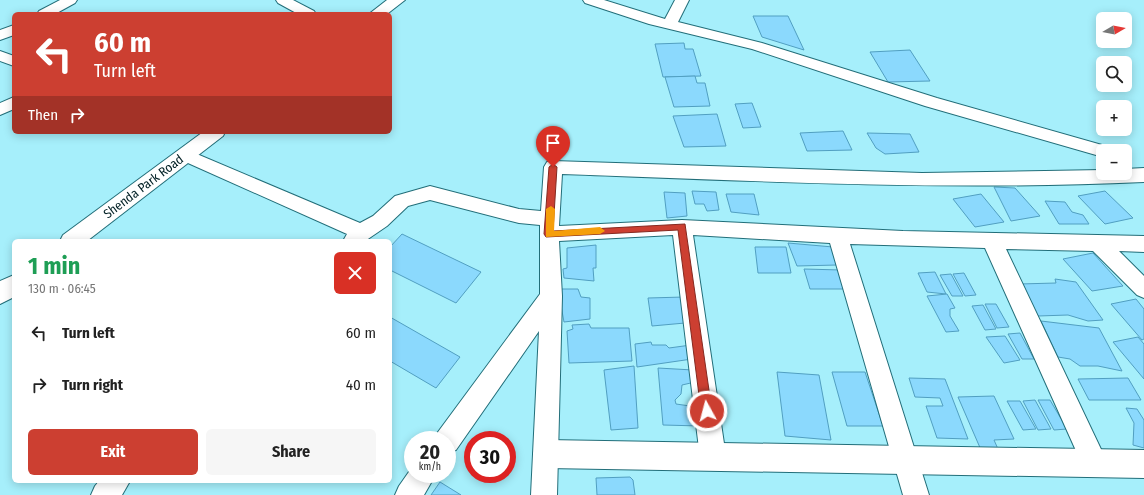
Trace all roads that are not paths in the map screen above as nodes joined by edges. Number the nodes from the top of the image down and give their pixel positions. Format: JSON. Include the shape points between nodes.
{"nodes":[{"id":1,"x":70,"y":0,"type":"edge"},
{"id":2,"x":283,"y":0,"type":"edge"},
{"id":3,"x":396,"y":0,"type":"edge"},
{"id":4,"x":590,"y":0,"type":"edge"},
{"id":5,"x":682,"y":0,"type":"edge"},
{"id":6,"x":48,"y":12,"type":"edge"},
{"id":7,"x":305,"y":12,"type":"edge"},
{"id":8,"x":380,"y":12,"type":"edge"},
{"id":9,"x":669,"y":25,"type":"junction"},
{"id":10,"x":12,"y":30,"type":"edge"},
{"id":11,"x":0,"y":36,"type":"edge"},
{"id":12,"x":0,"y":56,"type":"edge"},
{"id":13,"x":12,"y":60,"type":"edge"},
{"id":14,"x":12,"y":103,"type":"edge"},
{"id":15,"x":0,"y":110,"type":"edge"},
{"id":16,"x":213,"y":134,"type":"edge"},
{"id":17,"x":1096,"y":149,"type":"edge"},
{"id":18,"x":185,"y":155,"type":"junction"},
{"id":19,"x":1132,"y":165,"type":"edge"},
{"id":20,"x":1144,"y":170,"type":"edge"},
{"id":21,"x":1144,"y":175,"type":"edge"},
{"id":22,"x":549,"y":227,"type":"junction"},
{"id":23,"x":682,"y":227,"type":"junction"},
{"id":24,"x":838,"y":236,"type":"junction"},
{"id":25,"x":357,"y":237,"type":"edge"},
{"id":26,"x":74,"y":239,"type":"edge"},
{"id":27,"x":992,"y":242,"type":"junction"},
{"id":28,"x":1099,"y":244,"type":"junction"},
{"id":29,"x":1144,"y":244,"type":"edge"},
{"id":30,"x":12,"y":285,"type":"edge"},
{"id":31,"x":1144,"y":289,"type":"edge"},
{"id":32,"x":0,"y":294,"type":"edge"},
{"id":33,"x":551,"y":296,"type":"junction"},
{"id":34,"x":454,"y":431,"type":"edge"},
{"id":35,"x":547,"y":454,"type":"junction"},
{"id":36,"x":713,"y":457,"type":"junction"},
{"id":37,"x":906,"y":460,"type":"junction"},
{"id":38,"x":1095,"y":464,"type":"junction"},
{"id":39,"x":1144,"y":465,"type":"edge"},
{"id":40,"x":115,"y":483,"type":"edge"},
{"id":41,"x":417,"y":483,"type":"edge"},
{"id":42,"x":104,"y":495,"type":"edge"},
{"id":43,"x":408,"y":495,"type":"edge"},
{"id":44,"x":544,"y":495,"type":"edge"},
{"id":45,"x":916,"y":495,"type":"edge"}],
"edges":[{"from":1,"to":6,"type":"street"},
{"from":2,"to":7,"type":"street"},
{"from":3,"to":8,"type":"main road"},
{"from":4,"to":9,"type":"street"},
{"from":5,"to":9,"type":"street"},
{"from":9,"to":17,"type":"street","via":[[756,46],[931,102]]},
{"from":10,"to":11,"type":"street"},
{"from":12,"to":13,"type":"street"},
{"from":14,"to":15,"type":"street"},
{"from":16,"to":18,"type":"main road","name":"Shenda Park Road"},
{"from":18,"to":25,"type":"street"},
{"from":18,"to":26,"type":"main road","name":"Shenda Park Road"},
{"from":19,"to":20,"type":"street"},
{"from":21,"to":22,"type":"street","via":[[1062,180],[918,180],[553,167]]},
{"from":22,"to":23,"type":"street"},
{"from":22,"to":25,"type":"street","via":[[519,216],[430,193],[402,201]]},
{"from":22,"to":33,"type":"street"},
{"from":23,"to":24,"type":"street"},
{"from":23,"to":36,"type":"street"},
{"from":24,"to":27,"type":"street"},
{"from":24,"to":37,"type":"street"},
{"from":27,"to":28,"type":"street"},
{"from":27,"to":38,"type":"street"},
{"from":28,"to":29,"type":"street"},
{"from":28,"to":31,"type":"street"},
{"from":30,"to":32,"type":"main road"},
{"from":33,"to":34,"type":"street"},
{"from":33,"to":35,"type":"street"},
{"from":35,"to":36,"type":"main road"},
{"from":35,"to":44,"type":"street"},
{"from":36,"to":37,"type":"main road"},
{"from":37,"to":38,"type":"main road"},
{"from":37,"to":45,"type":"street"},
{"from":38,"to":39,"type":"main road"},
{"from":40,"to":42,"type":"street"},
{"from":41,"to":43,"type":"street"}]}
